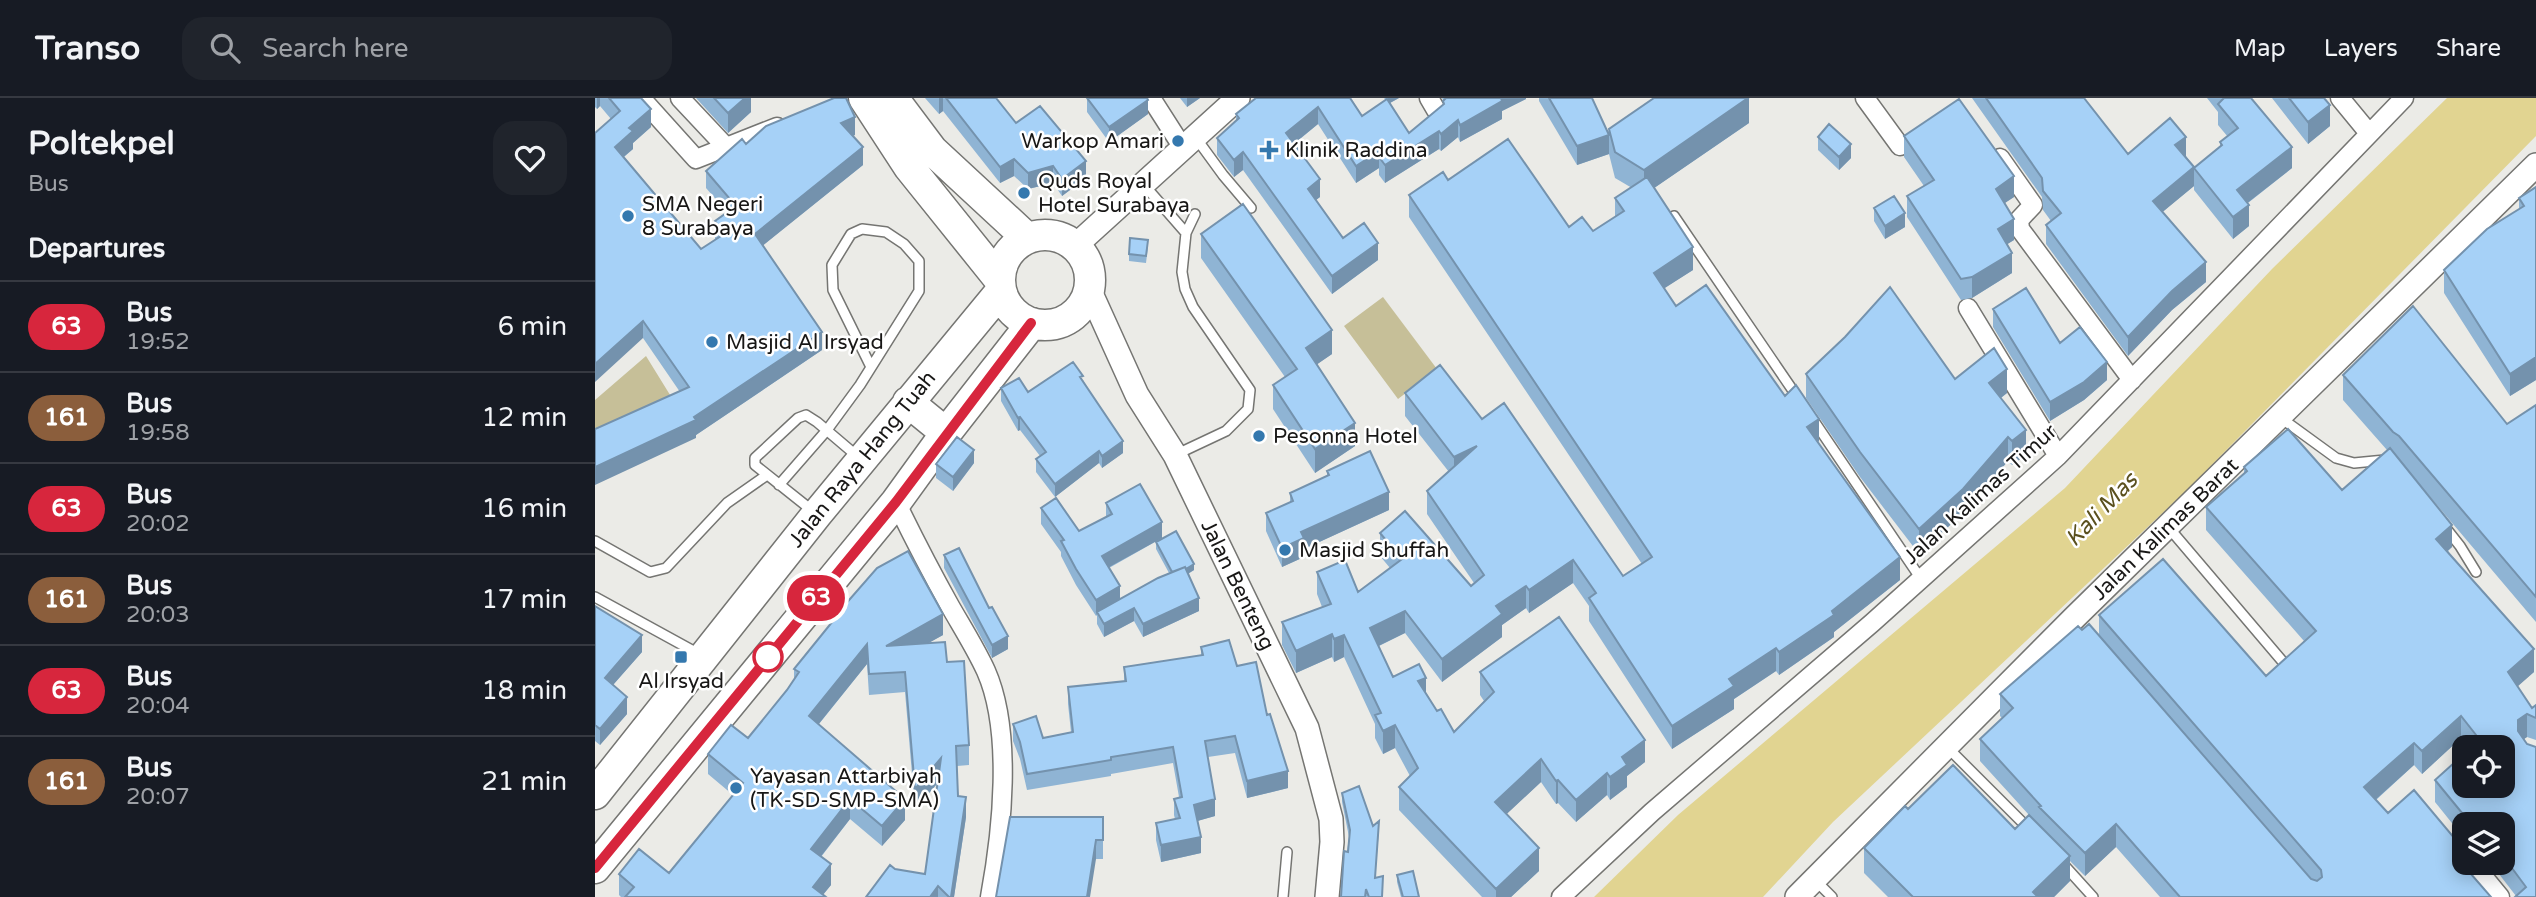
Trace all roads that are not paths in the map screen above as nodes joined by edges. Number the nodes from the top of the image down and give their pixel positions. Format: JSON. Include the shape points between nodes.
{"nodes":[{"id":1,"x":641,"y":98,"type":"edge"},
{"id":2,"x":680,"y":98,"type":"edge"},
{"id":3,"x":864,"y":98,"type":"edge"},
{"id":4,"x":893,"y":98,"type":"edge"},
{"id":5,"x":1151,"y":98,"type":"edge"},
{"id":6,"x":1238,"y":98,"type":"edge"},
{"id":7,"x":1865,"y":98,"type":"edge"},
{"id":8,"x":2340,"y":98,"type":"edge"},
{"id":9,"x":2404,"y":98,"type":"edge"},
{"id":10,"x":799,"y":118,"type":"edge"},
{"id":11,"x":2368,"y":132,"type":"junction"},
{"id":12,"x":1988,"y":140,"type":"edge"},
{"id":13,"x":1190,"y":143,"type":"junction"},
{"id":14,"x":1900,"y":146,"type":"dead end"},
{"id":15,"x":726,"y":147,"type":"junction"},
{"id":16,"x":2536,"y":165,"type":"edge"},
{"id":17,"x":1143,"y":185,"type":"junction"},
{"id":18,"x":1251,"y":208,"type":"dead end"},
{"id":19,"x":1195,"y":214,"type":"dead end"},
{"id":20,"x":1674,"y":216,"type":"edge"},
{"id":21,"x":1186,"y":233,"type":"junction"},
{"id":22,"x":1027,"y":238,"type":"junction"},
{"id":23,"x":1075,"y":246,"type":"junction"},
{"id":24,"x":1000,"y":285,"type":"junction"},
{"id":25,"x":1089,"y":289,"type":"junction"},
{"id":26,"x":1968,"y":308,"type":"dead end"},
{"id":27,"x":1031,"y":323,"type":"junction"},
{"id":28,"x":871,"y":368,"type":"junction"},
{"id":29,"x":2132,"y":380,"type":"junction"},
{"id":30,"x":908,"y":402,"type":"junction"},
{"id":31,"x":2279,"y":416,"type":"junction"},
{"id":32,"x":827,"y":430,"type":"junction"},
{"id":33,"x":946,"y":433,"type":"junction"},
{"id":34,"x":853,"y":452,"type":"junction"},
{"id":35,"x":1175,"y":454,"type":"junction"},
{"id":36,"x":2058,"y":456,"type":"junction"},
{"id":37,"x":2394,"y":465,"type":"edge"},
{"id":38,"x":767,"y":475,"type":"junction"},
{"id":39,"x":779,"y":485,"type":"junction"},
{"id":40,"x":896,"y":502,"type":"junction"},
{"id":41,"x":808,"y":507,"type":"junction"},
{"id":42,"x":2436,"y":516,"type":"edge"},
{"id":43,"x":2169,"y":528,"type":"junction"},
{"id":44,"x":595,"y":541,"type":"edge"},
{"id":45,"x":2476,"y":572,"type":"dead end"},
{"id":46,"x":1921,"y":579,"type":"junction"},
{"id":47,"x":595,"y":597,"type":"edge"},
{"id":48,"x":704,"y":656,"type":"junction"},
{"id":49,"x":2283,"y":662,"type":"edge"},
{"id":50,"x":1947,"y":746,"type":"junction"},
{"id":51,"x":595,"y":794,"type":"edge"},
{"id":52,"x":2033,"y":833,"type":"edge"},
{"id":53,"x":1287,"y":852,"type":"dead end"},
{"id":54,"x":2061,"y":862,"type":"edge"},
{"id":55,"x":595,"y":868,"type":"edge"},
{"id":56,"x":2482,"y":875,"type":"edge"},
{"id":57,"x":1814,"y":879,"type":"junction"},
{"id":58,"x":990,"y":897,"type":"edge"},
{"id":59,"x":1283,"y":897,"type":"edge"},
{"id":60,"x":1327,"y":897,"type":"edge"},
{"id":61,"x":1560,"y":897,"type":"edge"},
{"id":62,"x":1797,"y":897,"type":"edge"},
{"id":63,"x":1832,"y":897,"type":"edge"},
{"id":64,"x":2093,"y":897,"type":"edge"},
{"id":65,"x":2500,"y":897,"type":"edge"}],
"edges":[{"from":1,"to":15,"type":"street","via":[[693,158]]},
{"from":2,"to":15,"type":"street"},
{"from":3,"to":24,"type":"highway","via":[[909,167]]},
{"from":4,"to":22,"type":"highway","via":[[932,149]]},
{"from":5,"to":13,"type":"street"},
{"from":6,"to":13,"type":"street"},
{"from":7,"to":14,"type":"street"},
{"from":8,"to":11,"type":"street"},
{"from":9,"to":11,"type":"street","name":"Jalan Kalimas Timur"},
{"from":10,"to":15,"type":"street"},
{"from":11,"to":29,"type":"street","name":"Jalan Kalimas Timur"},
{"from":12,"to":29,"type":"street","via":[[2033,204],[2018,223],[2020,229]]},
{"from":13,"to":17,"type":"street"},
{"from":13,"to":18,"type":"lane"},
{"from":16,"to":31,"type":"street","name":"Jalan Kalimas Barat"},
{"from":17,"to":21,"type":"lane"},
{"from":17,"to":23,"type":"street"},
{"from":19,"to":21,"type":"lane"},
{"from":20,"to":46,"type":"lane"},
{"from":21,"to":35,"type":"lane","via":[[1185,289],[1250,390],[1251,400],[1226,431]]},
{"from":22,"to":23,"type":"highway","via":[[1052,235]]},
{"from":22,"to":24,"type":"highway","via":[[1006,254]]},
{"from":23,"to":25,"type":"highway","via":[[1090,273]]},
{"from":24,"to":27,"type":"highway","via":[[1012,312]]},
{"from":24,"to":30,"type":"highway","name":"Jalan Raya Hang Tuah"},
{"from":25,"to":27,"type":"highway","via":[[1082,306],[1068,319],[1050,325]]},
{"from":25,"to":35,"type":"street","name":"Jalan Benteng","via":[[1137,395]]},
{"from":26,"to":36,"type":"street"},
{"from":27,"to":33,"type":"highway"},
{"from":28,"to":28,"type":"lane","via":[[919,291],[919,261],[886,232],[862,229],[851,234],[832,265],[833,290]]},
{"from":28,"to":32,"type":"lane"},
{"from":29,"to":36,"type":"street","name":"Jalan Kalimas Timur"},
{"from":30,"to":33,"type":"highway"},
{"from":30,"to":34,"type":"highway","name":"Jalan Raya Hang Tuah"},
{"from":31,"to":37,"type":"lane","via":[[2336,458],[2354,463],[2383,459]]},
{"from":31,"to":43,"type":"street","name":"Jalan Kalimas Barat"},
{"from":32,"to":34,"type":"lane"},
{"from":32,"to":38,"type":"lane","via":[[802,415],[755,458],[755,466]]},
{"from":32,"to":39,"type":"lane"},
{"from":33,"to":40,"type":"highway"},
{"from":34,"to":41,"type":"highway","name":"Jalan Raya Hang Tuah"},
{"from":35,"to":60,"type":"street","name":"Jalan Benteng","via":[[1307,728],[1331,820]]},
{"from":36,"to":46,"type":"street","name":"Jalan Kalimas Timur"},
{"from":38,"to":39,"type":"lane"},
{"from":38,"to":44,"type":"lane","via":[[727,503],[666,568],[650,572]]},
{"from":39,"to":41,"type":"lane"},
{"from":40,"to":55,"type":"highway"},
{"from":40,"to":58,"type":"street","via":[[987,672],[998,711],[1004,746]]},
{"from":41,"to":48,"type":"highway","name":"Jalan Raya Hang Tuah"},
{"from":42,"to":45,"type":"lane"},
{"from":43,"to":49,"type":"lane"},
{"from":43,"to":50,"type":"street","name":"Jalan Kalimas Barat","via":[[2078,624]]},
{"from":46,"to":61,"type":"street","name":"Jalan Kalimas Timur"},
{"from":47,"to":48,"type":"lane"},
{"from":48,"to":51,"type":"highway","name":"Jalan Raya Hang Tuah"},
{"from":50,"to":52,"type":"lane"},
{"from":50,"to":57,"type":"street","name":"Jalan Kalimas Barat"},
{"from":53,"to":59,"type":"lane"},
{"from":54,"to":64,"type":"lane"},
{"from":56,"to":65,"type":"street"},
{"from":57,"to":62,"type":"street","name":"Jalan Kalimas Barat"},
{"from":57,"to":63,"type":"lane"}]}
